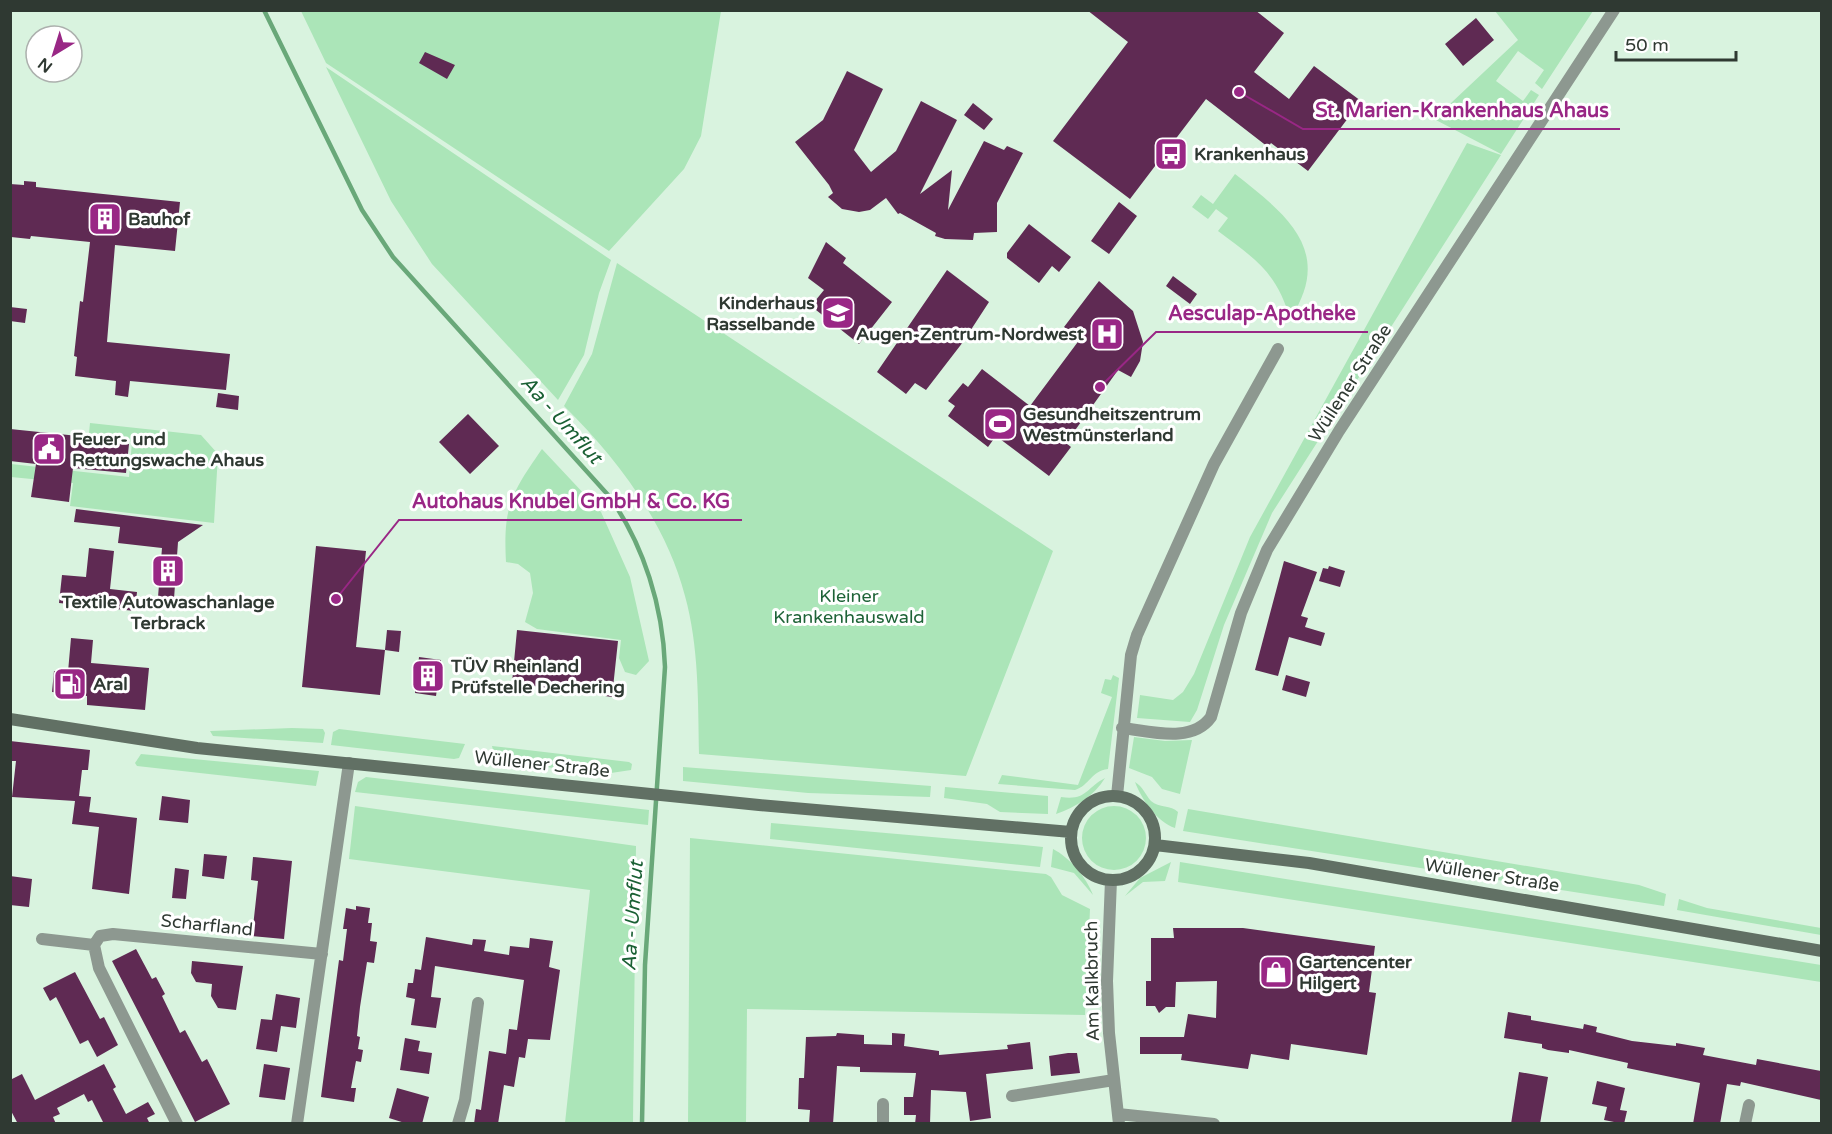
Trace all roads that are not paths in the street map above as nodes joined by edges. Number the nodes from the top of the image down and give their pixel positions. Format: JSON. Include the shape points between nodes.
{"nodes":[{"id":1,"x":1614,"y":10,"type":"edge"},
{"id":2,"x":1278,"y":349,"type":"dead end"},
{"id":3,"x":10,"y":719,"type":"edge"},
{"id":4,"x":1122,"y":728,"type":"junction"},
{"id":5,"x":349,"y":763,"type":"junction"},
{"id":6,"x":1117,"y":796,"type":"junction"},
{"id":7,"x":1071,"y":832,"type":"junction"},
{"id":8,"x":1155,"y":845,"type":"junction"},
{"id":9,"x":1111,"y":880,"type":"junction"},
{"id":10,"x":42,"y":939,"type":"dead end"},
{"id":11,"x":94,"y":945,"type":"junction"},
{"id":12,"x":1821,"y":951,"type":"edge"},
{"id":13,"x":322,"y":954,"type":"junction"},
{"id":14,"x":478,"y":1003,"type":"dead end"},
{"id":15,"x":1114,"y":1080,"type":"junction"},
{"id":16,"x":1012,"y":1096,"type":"dead end"},
{"id":17,"x":884,"y":1104,"type":"dead end"},
{"id":18,"x":1749,"y":1106,"type":"dead end"},
{"id":19,"x":1119,"y":1119,"type":"edge"},
{"id":20,"x":177,"y":1124,"type":"edge"},
{"id":21,"x":297,"y":1124,"type":"edge"},
{"id":22,"x":458,"y":1124,"type":"edge"},
{"id":23,"x":883,"y":1124,"type":"edge"},
{"id":24,"x":1214,"y":1124,"type":"edge"},
{"id":25,"x":1746,"y":1124,"type":"edge"}],
"edges":[{"from":1,"to":4,"type":"street","name":"Wüllener Straße","via":[[1339,431],[1267,550],[1241,613],[1205,726],[1188,732]]},
{"from":2,"to":4,"type":"street","via":[[1206,481],[1137,635]]},
{"from":3,"to":5,"type":"main road","name":"Wüllener Straße","via":[[197,748]]},
{"from":4,"to":6,"type":"street"},
{"from":5,"to":7,"type":"main road","name":"Wüllener Straße"},
{"from":5,"to":13,"type":"street"},
{"from":6,"to":7,"type":"main road","via":[[1092,801],[1082,809]]},
{"from":6,"to":8,"type":"main road","via":[[1141,806],[1150,817]]},
{"from":7,"to":9,"type":"main road","via":[[1071,846],[1083,869],[1095,877]]},
{"from":8,"to":9,"type":"main road","via":[[1144,867],[1134,876]]},
{"from":8,"to":12,"type":"main road","name":"Wüllener Straße","via":[[1309,863]]},
{"from":9,"to":15,"type":"street","name":"Am Kalkbruch","via":[[1107,991]]},
{"from":10,"to":11,"type":"street"},
{"from":11,"to":13,"type":"street","name":"Scharfland","via":[[100,936],[113,933]]},
{"from":11,"to":20,"type":"street","via":[[99,968]]},
{"from":13,"to":21,"type":"street"},
{"from":14,"to":22,"type":"street"},
{"from":15,"to":16,"type":"street"},
{"from":15,"to":19,"type":"street","name":"Am Kalkbruch"},
{"from":17,"to":23,"type":"street"},
{"from":18,"to":25,"type":"street"},
{"from":19,"to":24,"type":"street"}]}
